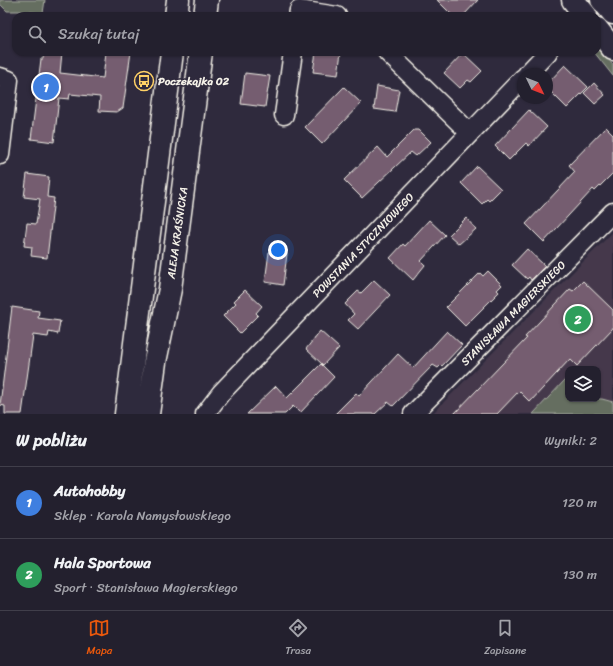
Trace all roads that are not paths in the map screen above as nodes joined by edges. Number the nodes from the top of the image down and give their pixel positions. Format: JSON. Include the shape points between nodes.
{"nodes":[{"id":1,"x":178,"y":0,"type":"edge"},
{"id":2,"x":207,"y":0,"type":"edge"},
{"id":3,"x":602,"y":0,"type":"edge"},
{"id":4,"x":176,"y":12,"type":"edge"},
{"id":5,"x":206,"y":12,"type":"edge"},
{"id":6,"x":613,"y":13,"type":"edge"},
{"id":7,"x":601,"y":34,"type":"edge"},
{"id":8,"x":613,"y":49,"type":"edge"},
{"id":9,"x":171,"y":56,"type":"edge"},
{"id":10,"x":200,"y":56,"type":"edge"},
{"id":11,"x":292,"y":56,"type":"edge"},
{"id":12,"x":391,"y":56,"type":"edge"},
{"id":13,"x":544,"y":56,"type":"edge"},
{"id":14,"x":533,"y":68,"type":"edge"},
{"id":15,"x":0,"y":77,"type":"edge"},
{"id":16,"x":517,"y":84,"type":"edge"},
{"id":17,"x":284,"y":115,"type":"dead end"},
{"id":18,"x":470,"y":133,"type":"junction"},
{"id":19,"x":0,"y":155,"type":"edge"},
{"id":20,"x":613,"y":212,"type":"edge"},
{"id":21,"x":126,"y":414,"type":"edge"},
{"id":22,"x":148,"y":414,"type":"edge"},
{"id":23,"x":205,"y":414,"type":"edge"},
{"id":24,"x":413,"y":414,"type":"edge"}],
"edges":[{"from":1,"to":4,"type":"main road"},
{"from":2,"to":5,"type":"main road"},
{"from":3,"to":6,"type":"main road"},
{"from":7,"to":8,"type":"main road"},
{"from":9,"to":21,"type":"main road"},
{"from":10,"to":22,"type":"main road","name":"ALEJA KRAŚNICKA","via":[[170,289],[155,362]]},
{"from":11,"to":17,"type":"street"},
{"from":12,"to":18,"type":"street"},
{"from":13,"to":14,"type":"street"},
{"from":15,"to":19,"type":"street","via":[[9,80]]},
{"from":16,"to":18,"type":"street","name":"POWSTANIA STYCZNIOWEGO"},
{"from":18,"to":23,"type":"street","name":"POWSTANIA STYCZNIOWEGO","via":[[221,393]]},
{"from":20,"to":24,"type":"street","name":"STANISŁAWA MAGIERSKIEGO"}]}
